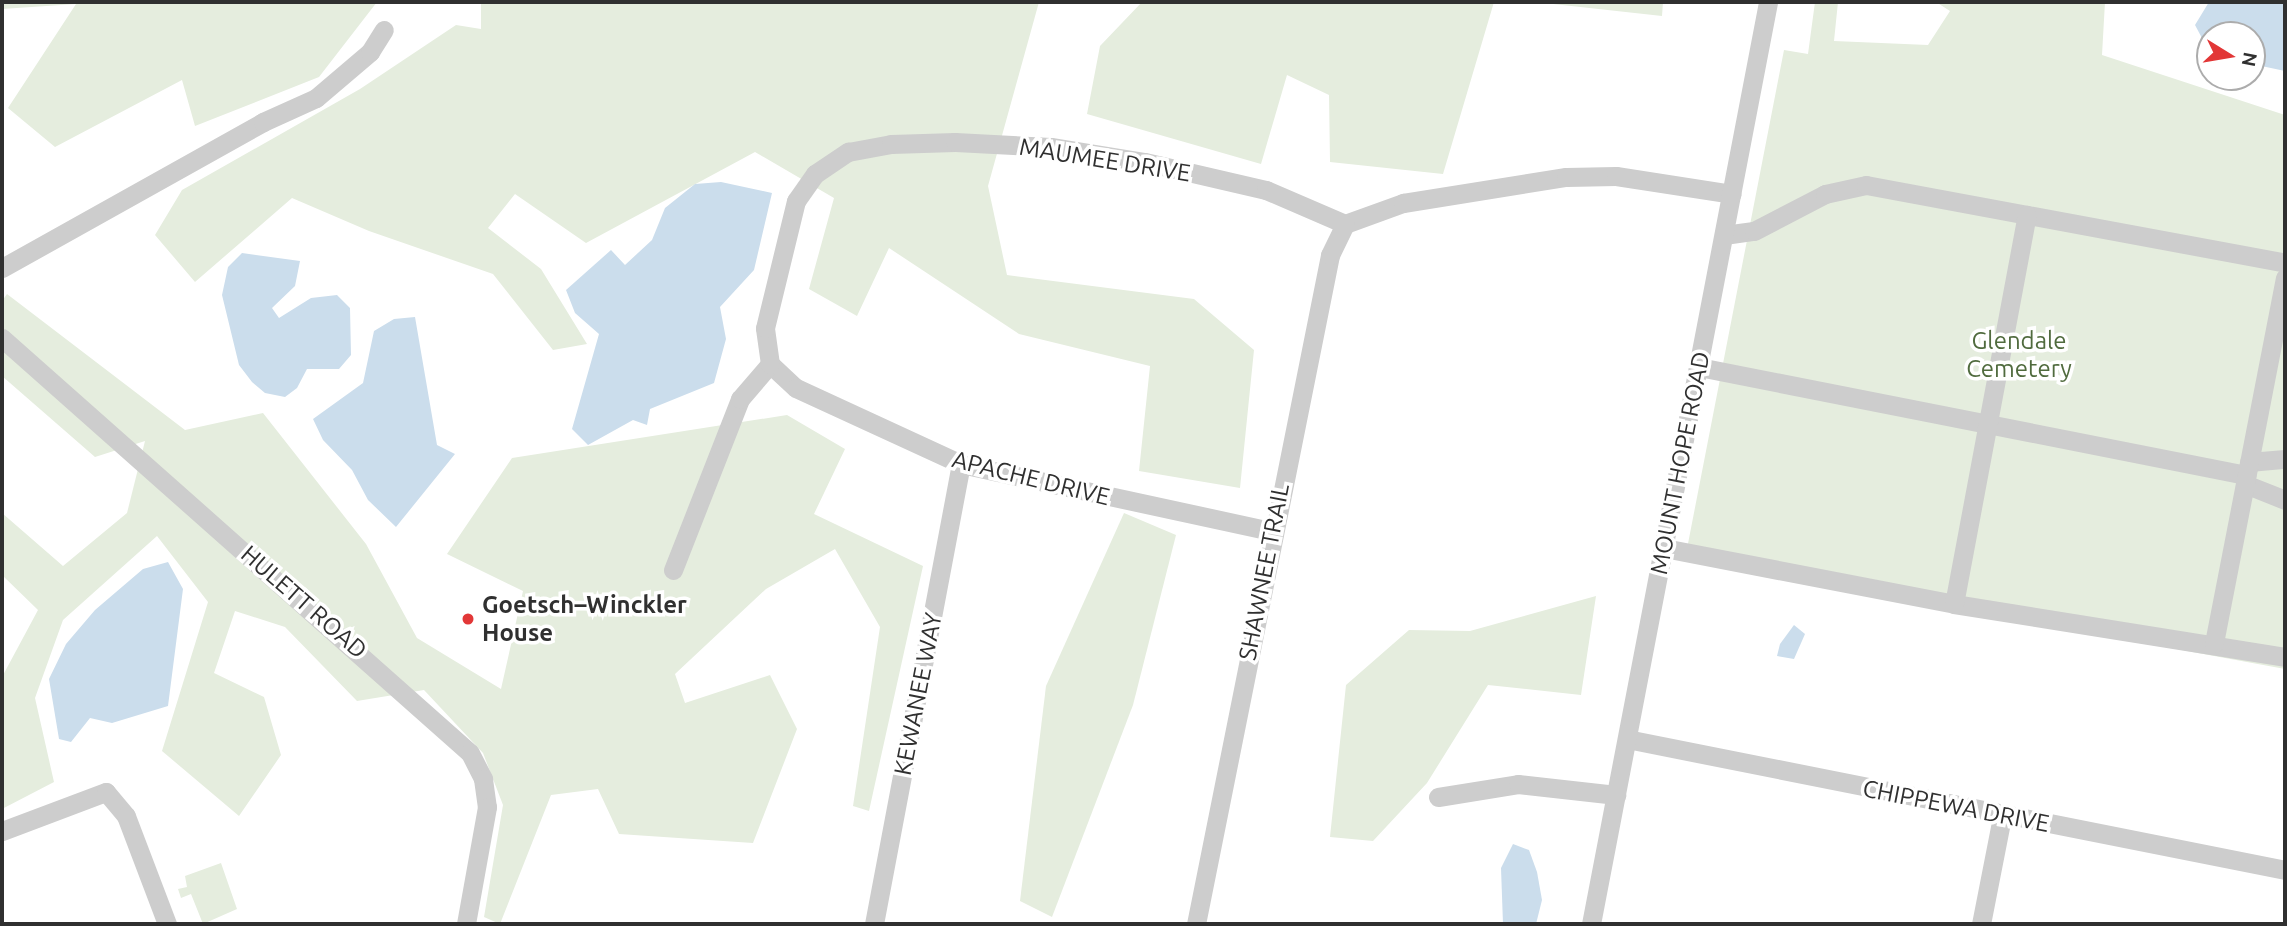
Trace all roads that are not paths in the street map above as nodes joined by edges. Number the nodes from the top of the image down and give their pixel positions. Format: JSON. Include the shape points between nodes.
{"nodes":[{"id":1,"x":1768,"y":2,"type":"edge"},
{"id":2,"x":384,"y":30,"type":"dead end"},
{"id":3,"x":1732,"y":194,"type":"junction"},
{"id":4,"x":2027,"y":215,"type":"junction"},
{"id":5,"x":1345,"y":223,"type":"junction"},
{"id":6,"x":1724,"y":235,"type":"junction"},
{"id":7,"x":2285,"y":263,"type":"edge"},
{"id":8,"x":2,"y":268,"type":"edge"},
{"id":9,"x":2285,"y":278,"type":"edge"},
{"id":10,"x":2,"y":338,"type":"edge"},
{"id":11,"x":770,"y":364,"type":"junction"},
{"id":12,"x":1699,"y":367,"type":"junction"},
{"id":13,"x":1989,"y":425,"type":"junction"},
{"id":14,"x":2285,"y":459,"type":"edge"},
{"id":15,"x":961,"y":464,"type":"junction"},
{"id":16,"x":2247,"y":474,"type":"junction"},
{"id":17,"x":2285,"y":499,"type":"edge"},
{"id":18,"x":1272,"y":531,"type":"junction"},
{"id":19,"x":1664,"y":548,"type":"junction"},
{"id":20,"x":673,"y":569,"type":"dead end"},
{"id":21,"x":1954,"y":604,"type":"junction"},
{"id":22,"x":2214,"y":643,"type":"junction"},
{"id":23,"x":2285,"y":657,"type":"edge"},
{"id":24,"x":1627,"y":739,"type":"junction"},
{"id":25,"x":1616,"y":794,"type":"junction"},
{"id":26,"x":1438,"y":797,"type":"dead end"},
{"id":27,"x":2002,"y":817,"type":"junction"},
{"id":28,"x":2,"y":831,"type":"edge"},
{"id":29,"x":2285,"y":870,"type":"edge"},
{"id":30,"x":167,"y":924,"type":"edge"},
{"id":31,"x":466,"y":924,"type":"edge"},
{"id":32,"x":874,"y":924,"type":"edge"},
{"id":33,"x":1196,"y":924,"type":"edge"},
{"id":34,"x":1591,"y":924,"type":"edge"},
{"id":35,"x":1981,"y":924,"type":"edge"}],
"edges":[{"from":1,"to":3,"type":"street","name":"MOUNT HOPE ROAD"},
{"from":2,"to":8,"type":"street","via":[[370,52],[316,98],[263,122]]},
{"from":3,"to":5,"type":"street","via":[[1616,176],[1566,177],[1404,202]]},
{"from":3,"to":6,"type":"street","name":"MOUNT HOPE ROAD"},
{"from":4,"to":6,"type":"street","via":[[1853,185],[1825,194],[1754,232]]},
{"from":4,"to":7,"type":"street"},
{"from":4,"to":13,"type":"street"},
{"from":5,"to":11,"type":"street","name":"MAUMEE DRIVE","via":[[1266,190],[1145,162],[1051,147],[956,142],[891,144],[848,152],[816,174],[796,201],[765,328]]},
{"from":5,"to":18,"type":"street","name":"SHAWNEE TRAIL","via":[[1329,255]]},
{"from":6,"to":12,"type":"street","name":"MOUNT HOPE ROAD"},
{"from":9,"to":16,"type":"street"},
{"from":10,"to":31,"type":"street","name":"HULETT ROAD","via":[[470,752],[483,779],[487,807]]},
{"from":11,"to":15,"type":"street","name":"APACHE DRIVE","via":[[796,388]]},
{"from":11,"to":20,"type":"street","via":[[740,399]]},
{"from":12,"to":13,"type":"street"},
{"from":12,"to":19,"type":"street","name":"MOUNT HOPE ROAD"},
{"from":13,"to":16,"type":"street"},
{"from":13,"to":21,"type":"street"},
{"from":14,"to":16,"type":"street"},
{"from":15,"to":18,"type":"street","name":"APACHE DRIVE"},
{"from":15,"to":32,"type":"street","name":"KEWANEE WAY"},
{"from":16,"to":17,"type":"street"},
{"from":16,"to":22,"type":"street"},
{"from":18,"to":33,"type":"street","name":"SHAWNEE TRAIL"},
{"from":19,"to":21,"type":"street"},
{"from":19,"to":24,"type":"street","name":"MOUNT HOPE ROAD"},
{"from":21,"to":22,"type":"street"},
{"from":22,"to":23,"type":"street"},
{"from":24,"to":25,"type":"street","name":"MOUNT HOPE ROAD"},
{"from":24,"to":27,"type":"street","name":"CHIPPEWA DRIVE"},
{"from":25,"to":26,"type":"street","via":[[1518,784]]},
{"from":25,"to":34,"type":"street","name":"MOUNT HOPE ROAD"},
{"from":27,"to":29,"type":"street","name":"CHIPPEWA DRIVE"},
{"from":27,"to":35,"type":"street"},
{"from":28,"to":30,"type":"street","via":[[106,792],[126,816]]}]}
